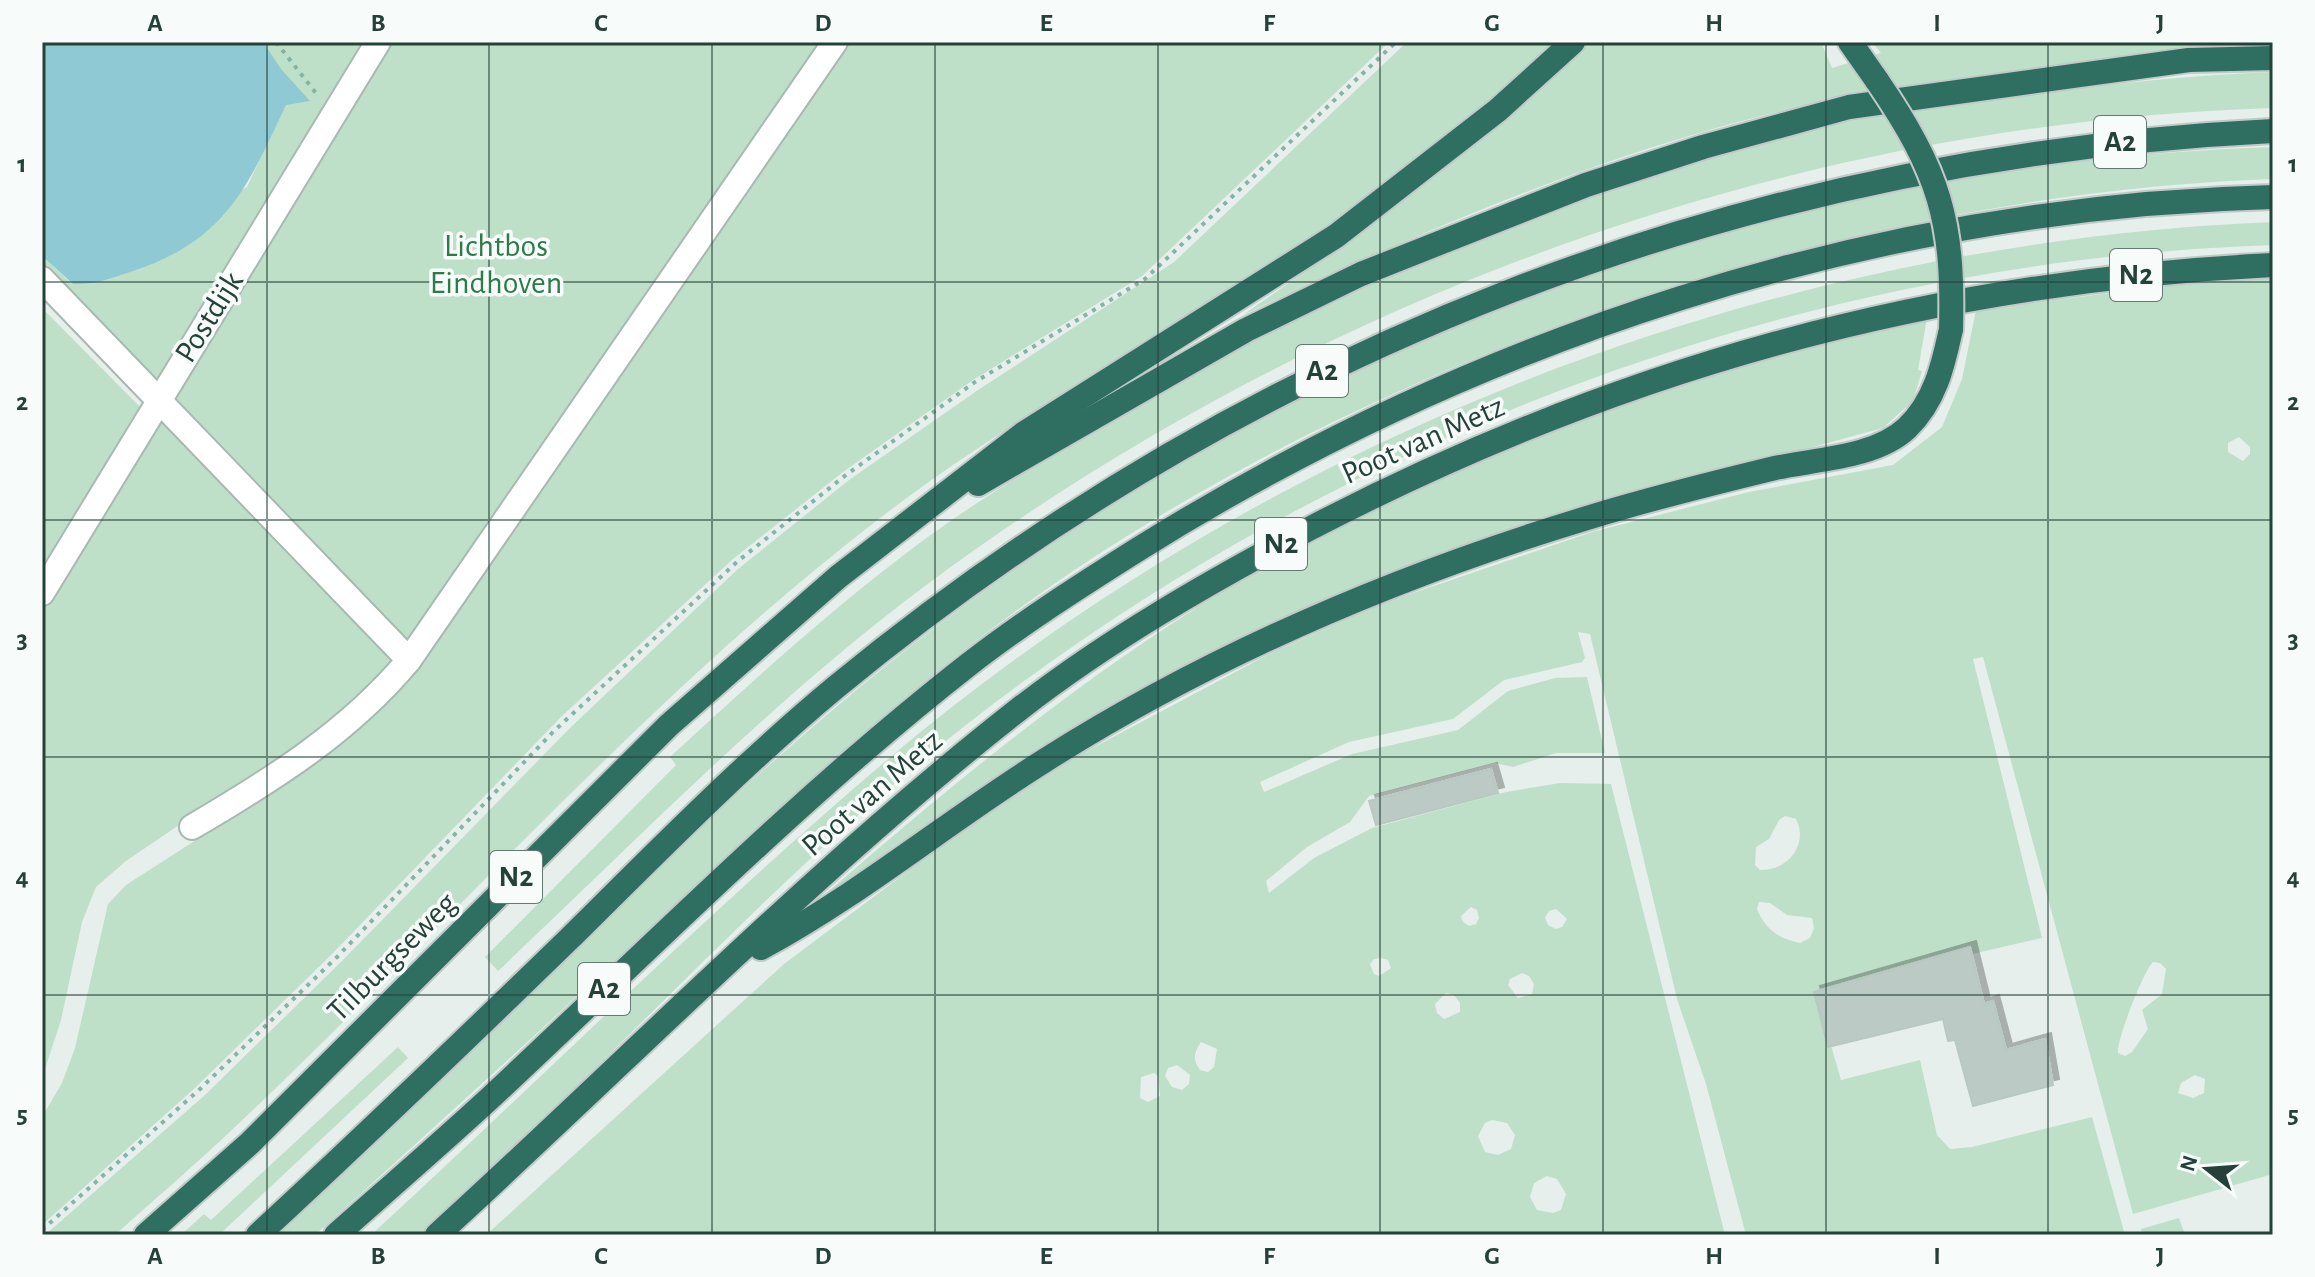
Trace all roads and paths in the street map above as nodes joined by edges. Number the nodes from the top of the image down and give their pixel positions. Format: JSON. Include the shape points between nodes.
{"nodes":[{"id":1,"x":276,"y":42,"type":"edge"},
{"id":2,"x":378,"y":42,"type":"edge"},
{"id":3,"x":835,"y":42,"type":"edge"},
{"id":4,"x":1396,"y":42,"type":"edge"},
{"id":5,"x":1573,"y":42,"type":"edge"},
{"id":6,"x":1850,"y":42,"type":"edge"},
{"id":7,"x":2273,"y":58,"type":"edge"},
{"id":8,"x":336,"y":112,"type":"junction"},
{"id":9,"x":2273,"y":131,"type":"edge"},
{"id":10,"x":2273,"y":197,"type":"edge"},
{"id":11,"x":2273,"y":265,"type":"edge"},
{"id":12,"x":42,"y":279,"type":"edge"},
{"id":13,"x":157,"y":401,"type":"junction"},
{"id":14,"x":898,"y":534,"type":"junction"},
{"id":15,"x":42,"y":593,"type":"edge"},
{"id":16,"x":409,"y":660,"type":"junction"},
{"id":17,"x":192,"y":827,"type":"dead end"},
{"id":18,"x":730,"y":964,"type":"junction"},
{"id":19,"x":42,"y":1230,"type":"edge"},
{"id":20,"x":146,"y":1235,"type":"edge"},
{"id":21,"x":258,"y":1235,"type":"edge"},
{"id":22,"x":336,"y":1235,"type":"edge"},
{"id":23,"x":437,"y":1235,"type":"edge"}],
"edges":[{"from":1,"to":8,"type":"path"},
{"from":2,"to":8,"type":"street","name":"Postdijk"},
{"from":3,"to":16,"type":"street"},
{"from":4,"to":19,"type":"path","via":[[1145,279],[975,382],[738,561],[554,731],[337,957]]},
{"from":5,"to":14,"type":"highway","number":"N2","via":[[1498,110],[1336,236],[1023,434]]},
{"from":6,"to":18,"type":"highway","number":"N2","bridge":true,"via":[[1922,151],[1947,226],[1951,329],[1942,373],[1925,407],[1905,430],[1873,448],[1588,518],[1369,595],[1265,641],[1046,759],[821,916]]},
{"from":7,"to":14,"type":"highway","number":"N2","via":[[2189,60],[1849,107],[1586,185],[1361,274],[1246,330]]},
{"from":8,"to":13,"type":"street","name":"Postdijk"},
{"from":9,"to":21,"type":"highway","number":"A2","via":[[2080,146],[1877,180],[1723,218],[1540,277],[1333,366],[1174,451],[961,589],[831,691],[677,831]]},
{"from":10,"to":22,"type":"highway","name":"Poot van Metz","number":"A2","via":[[2196,199],[1994,224],[1894,242],[1686,297],[1523,354],[1399,407],[1200,510],[985,652],[871,742]]},
{"from":11,"to":18,"type":"highway","name":"Poot van Metz","number":"N2","via":[[2094,280],[1878,315],[1662,377],[1444,462],[1239,566],[1021,708],[902,807]]},
{"from":12,"to":13,"type":"street"},
{"from":13,"to":15,"type":"street","name":"Postdijk"},
{"from":13,"to":16,"type":"street"},
{"from":14,"to":20,"type":"highway","name":"Tilburgseweg","number":"N2","via":[[838,577],[669,725],[271,1122]]},
{"from":16,"to":17,"type":"street","via":[[324,745]]},
{"from":18,"to":23,"type":"highway","number":"N2"}]}
